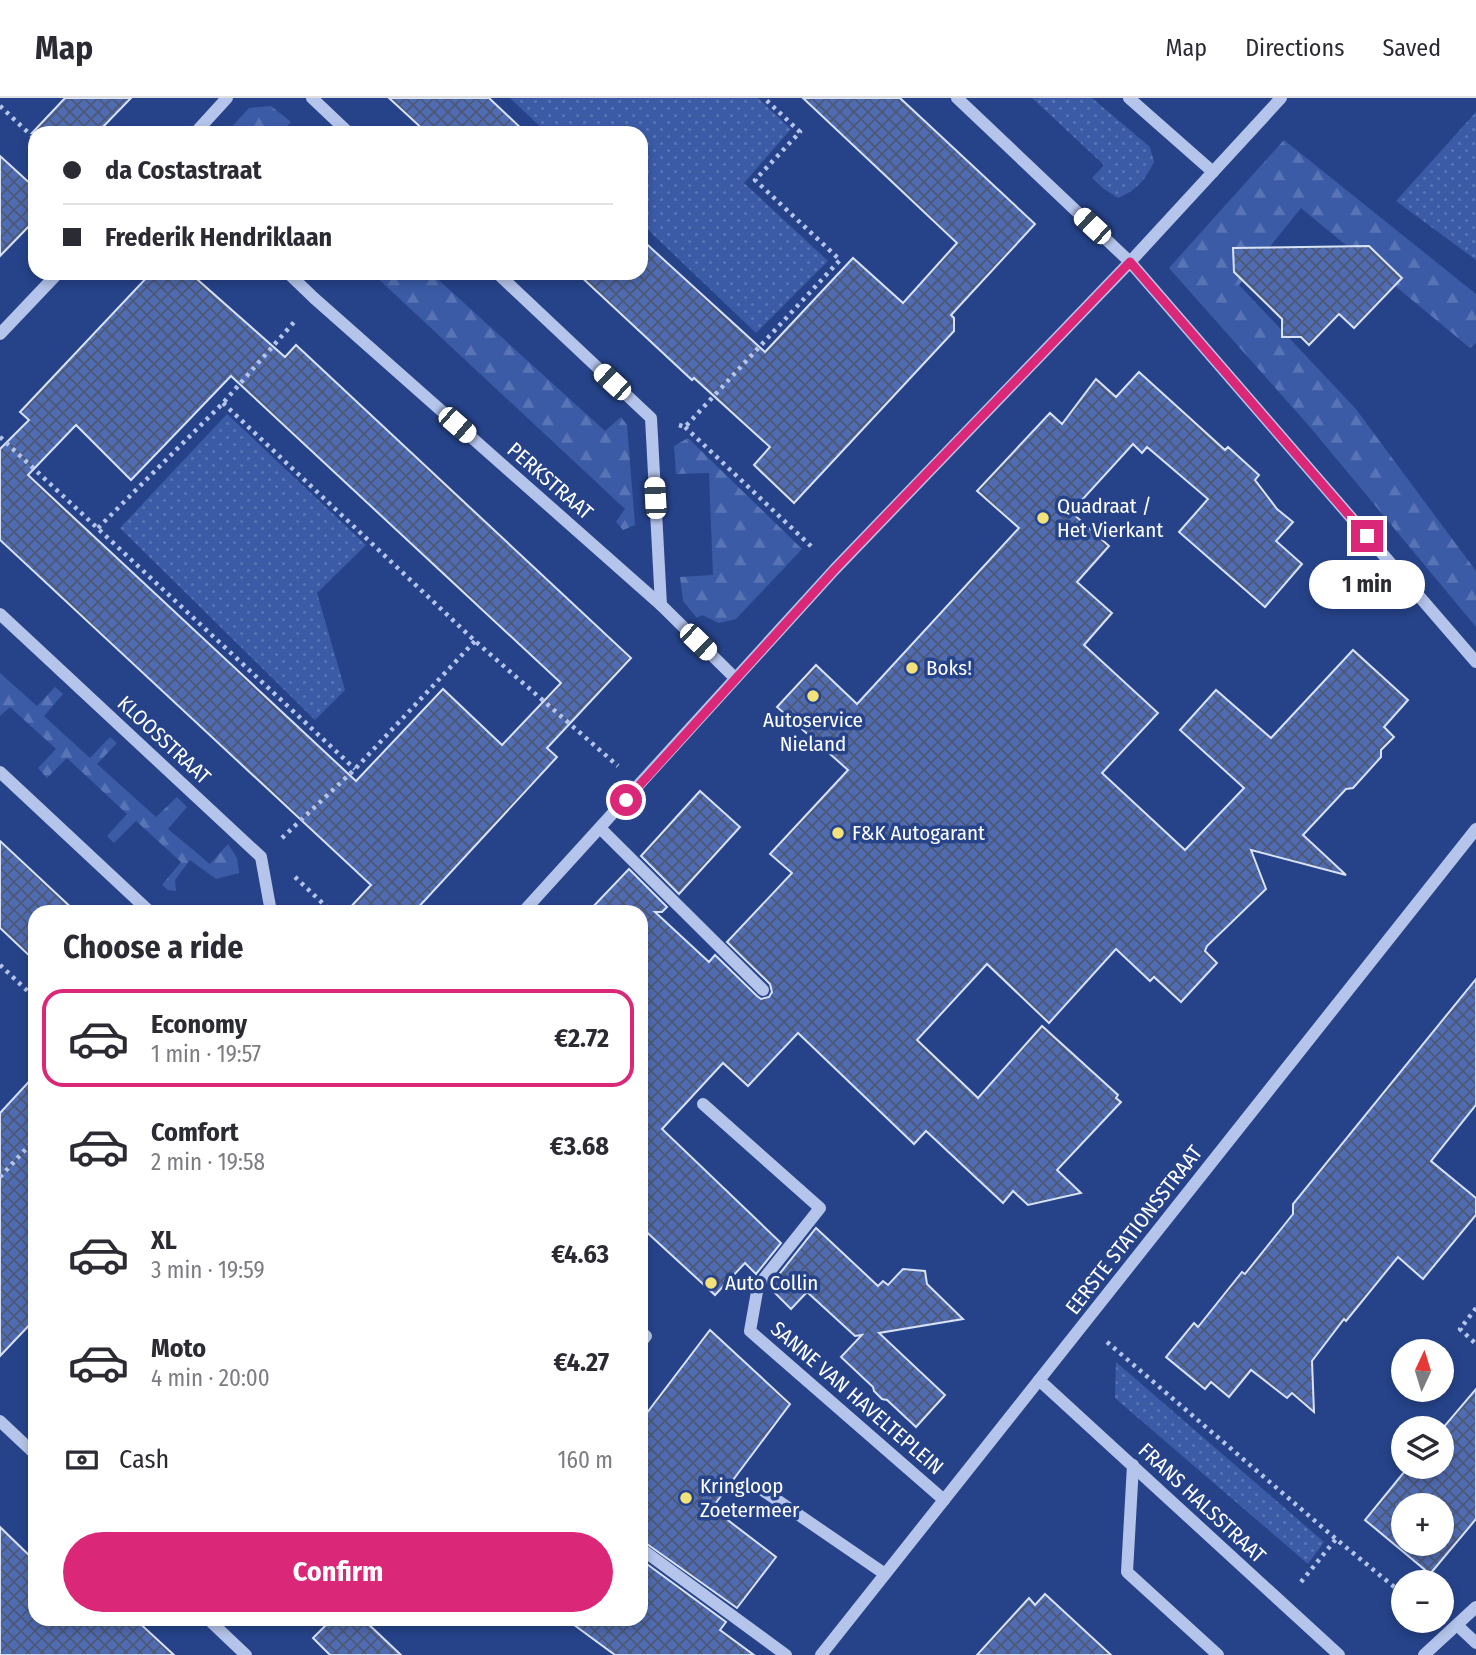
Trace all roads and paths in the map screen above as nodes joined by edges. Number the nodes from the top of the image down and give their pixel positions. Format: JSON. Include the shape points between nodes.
{"nodes":[{"id":1,"x":227,"y":98,"type":"edge"},
{"id":2,"x":312,"y":98,"type":"edge"},
{"id":3,"x":764,"y":98,"type":"edge"},
{"id":4,"x":957,"y":98,"type":"edge"},
{"id":5,"x":1129,"y":98,"type":"edge"},
{"id":6,"x":1281,"y":98,"type":"edge"},
{"id":7,"x":0,"y":106,"type":"edge"},
{"id":8,"x":201,"y":126,"type":"edge"},
{"id":9,"x":342,"y":126,"type":"edge"},
{"id":10,"x":28,"y":132,"type":"edge"},
{"id":11,"x":1213,"y":172,"type":"junction"},
{"id":12,"x":1130,"y":262,"type":"junction"},
{"id":13,"x":51,"y":280,"type":"edge"},
{"id":14,"x":295,"y":280,"type":"edge"},
{"id":15,"x":504,"y":280,"type":"edge"},
{"id":16,"x":314,"y":298,"type":"junction"},
{"id":17,"x":0,"y":334,"type":"edge"},
{"id":18,"x":223,"y":403,"type":"junction"},
{"id":19,"x":651,"y":418,"type":"junction"},
{"id":20,"x":685,"y":426,"type":"junction"},
{"id":21,"x":0,"y":437,"type":"edge"},
{"id":22,"x":98,"y":528,"type":"junction"},
{"id":23,"x":835,"y":569,"type":"junction"},
{"id":24,"x":661,"y":605,"type":"junction"},
{"id":25,"x":0,"y":614,"type":"edge"},
{"id":26,"x":475,"y":641,"type":"junction"},
{"id":27,"x":1476,"y":662,"type":"edge"},
{"id":28,"x":735,"y":678,"type":"junction"},
{"id":29,"x":355,"y":769,"type":"junction"},
{"id":30,"x":0,"y":772,"type":"edge"},
{"id":31,"x":639,"y":785,"type":"junction"},
{"id":32,"x":601,"y":829,"type":"junction"},
{"id":33,"x":1476,"y":829,"type":"edge"},
{"id":34,"x":261,"y":857,"type":"junction"},
{"id":35,"x":142,"y":905,"type":"edge"},
{"id":36,"x":270,"y":905,"type":"edge"},
{"id":37,"x":530,"y":905,"type":"edge"},
{"id":38,"x":0,"y":965,"type":"edge"},
{"id":39,"x":763,"y":990,"type":"dead end"},
{"id":40,"x":28,"y":991,"type":"edge"},
{"id":41,"x":703,"y":1104,"type":"dead end"},
{"id":42,"x":28,"y":1147,"type":"edge"},
{"id":43,"x":0,"y":1177,"type":"edge"},
{"id":44,"x":1476,"y":1308,"type":"edge"},
{"id":45,"x":1085,"y":1323,"type":"junction"},
{"id":46,"x":1476,"y":1344,"type":"edge"},
{"id":47,"x":1040,"y":1380,"type":"junction"},
{"id":48,"x":0,"y":1421,"type":"edge"},
{"id":49,"x":28,"y":1445,"type":"edge"},
{"id":50,"x":1133,"y":1465,"type":"junction"},
{"id":51,"x":758,"y":1487,"type":"dead end"},
{"id":52,"x":944,"y":1500,"type":"junction"},
{"id":53,"x":1336,"y":1539,"type":"junction"},
{"id":54,"x":648,"y":1554,"type":"edge"},
{"id":55,"x":886,"y":1574,"type":"junction"},
{"id":56,"x":1391,"y":1584,"type":"edge"},
{"id":57,"x":1283,"y":1604,"type":"junction"},
{"id":58,"x":1476,"y":1607,"type":"edge"},
{"id":59,"x":215,"y":1626,"type":"edge"},
{"id":60,"x":1458,"y":1626,"type":"junction"},
{"id":61,"x":1476,"y":1643,"type":"edge"},
{"id":62,"x":246,"y":1655,"type":"edge"},
{"id":63,"x":786,"y":1655,"type":"edge"},
{"id":64,"x":821,"y":1655,"type":"edge"},
{"id":65,"x":1218,"y":1655,"type":"edge"},
{"id":66,"x":1339,"y":1655,"type":"edge"},
{"id":67,"x":1424,"y":1655,"type":"edge"}],
"edges":[{"from":1,"to":8,"type":"street"},
{"from":2,"to":9,"type":"street"},
{"from":3,"to":20,"type":"path","via":[[800,132],[755,180],[840,260]]},
{"from":4,"to":12,"type":"street"},
{"from":5,"to":11,"type":"street"},
{"from":6,"to":11,"type":"street"},
{"from":7,"to":10,"type":"path"},
{"from":11,"to":12,"type":"street"},
{"from":12,"to":23,"type":"street"},
{"from":12,"to":27,"type":"street"},
{"from":13,"to":17,"type":"street"},
{"from":14,"to":16,"type":"street","name":"PERKSTRAAT"},
{"from":15,"to":19,"type":"street"},
{"from":16,"to":18,"type":"path"},
{"from":16,"to":24,"type":"street","name":"PERKSTRAAT"},
{"from":18,"to":22,"type":"path"},
{"from":18,"to":26,"type":"path"},
{"from":19,"to":20,"type":"path"},
{"from":19,"to":24,"type":"street"},
{"from":20,"to":23,"type":"path"},
{"from":21,"to":22,"type":"path"},
{"from":22,"to":29,"type":"path"},
{"from":23,"to":28,"type":"street"},
{"from":24,"to":28,"type":"street","name":"PERKSTRAAT"},
{"from":25,"to":34,"type":"street","name":"KLOOSSTRAAT"},
{"from":26,"to":29,"type":"path"},
{"from":26,"to":31,"type":"path"},
{"from":28,"to":31,"type":"street"},
{"from":29,"to":34,"type":"path"},
{"from":30,"to":35,"type":"street"},
{"from":31,"to":32,"type":"street"},
{"from":32,"to":37,"type":"street"},
{"from":32,"to":39,"type":"street"},
{"from":33,"to":45,"type":"street","name":"EERSTE STATIONSSTRAAT"},
{"from":34,"to":36,"type":"street"},
{"from":38,"to":40,"type":"path"},
{"from":41,"to":52,"type":"street","name":"SANNE VAN HAVELTEPLEIN","via":[[820,1208],[758,1286],[750,1331]]},
{"from":42,"to":43,"type":"path"},
{"from":44,"to":46,"type":"path","via":[[1460,1329]]},
{"from":45,"to":47,"type":"street","name":"EERSTE STATIONSSTRAAT"},
{"from":45,"to":53,"type":"path"},
{"from":47,"to":50,"type":"street","name":"FRANS HALSSTRAAT"},
{"from":47,"to":52,"type":"street","name":"EERSTE STATIONSSTRAAT"},
{"from":48,"to":49,"type":"street"},
{"from":50,"to":57,"type":"street","name":"FRANS HALSSTRAAT"},
{"from":50,"to":65,"type":"street","via":[[1127,1572]]},
{"from":51,"to":55,"type":"street"},
{"from":52,"to":55,"type":"street","name":"EERSTE STATIONSSTRAAT"},
{"from":53,"to":56,"type":"path"},
{"from":53,"to":57,"type":"path"},
{"from":54,"to":63,"type":"street"},
{"from":55,"to":64,"type":"street","name":"EERSTE STATIONSSTRAAT"},
{"from":57,"to":66,"type":"street","name":"FRANS HALSSTRAAT"},
{"from":58,"to":60,"type":"street"},
{"from":59,"to":62,"type":"street"},
{"from":60,"to":61,"type":"street"},
{"from":60,"to":67,"type":"street"}]}
